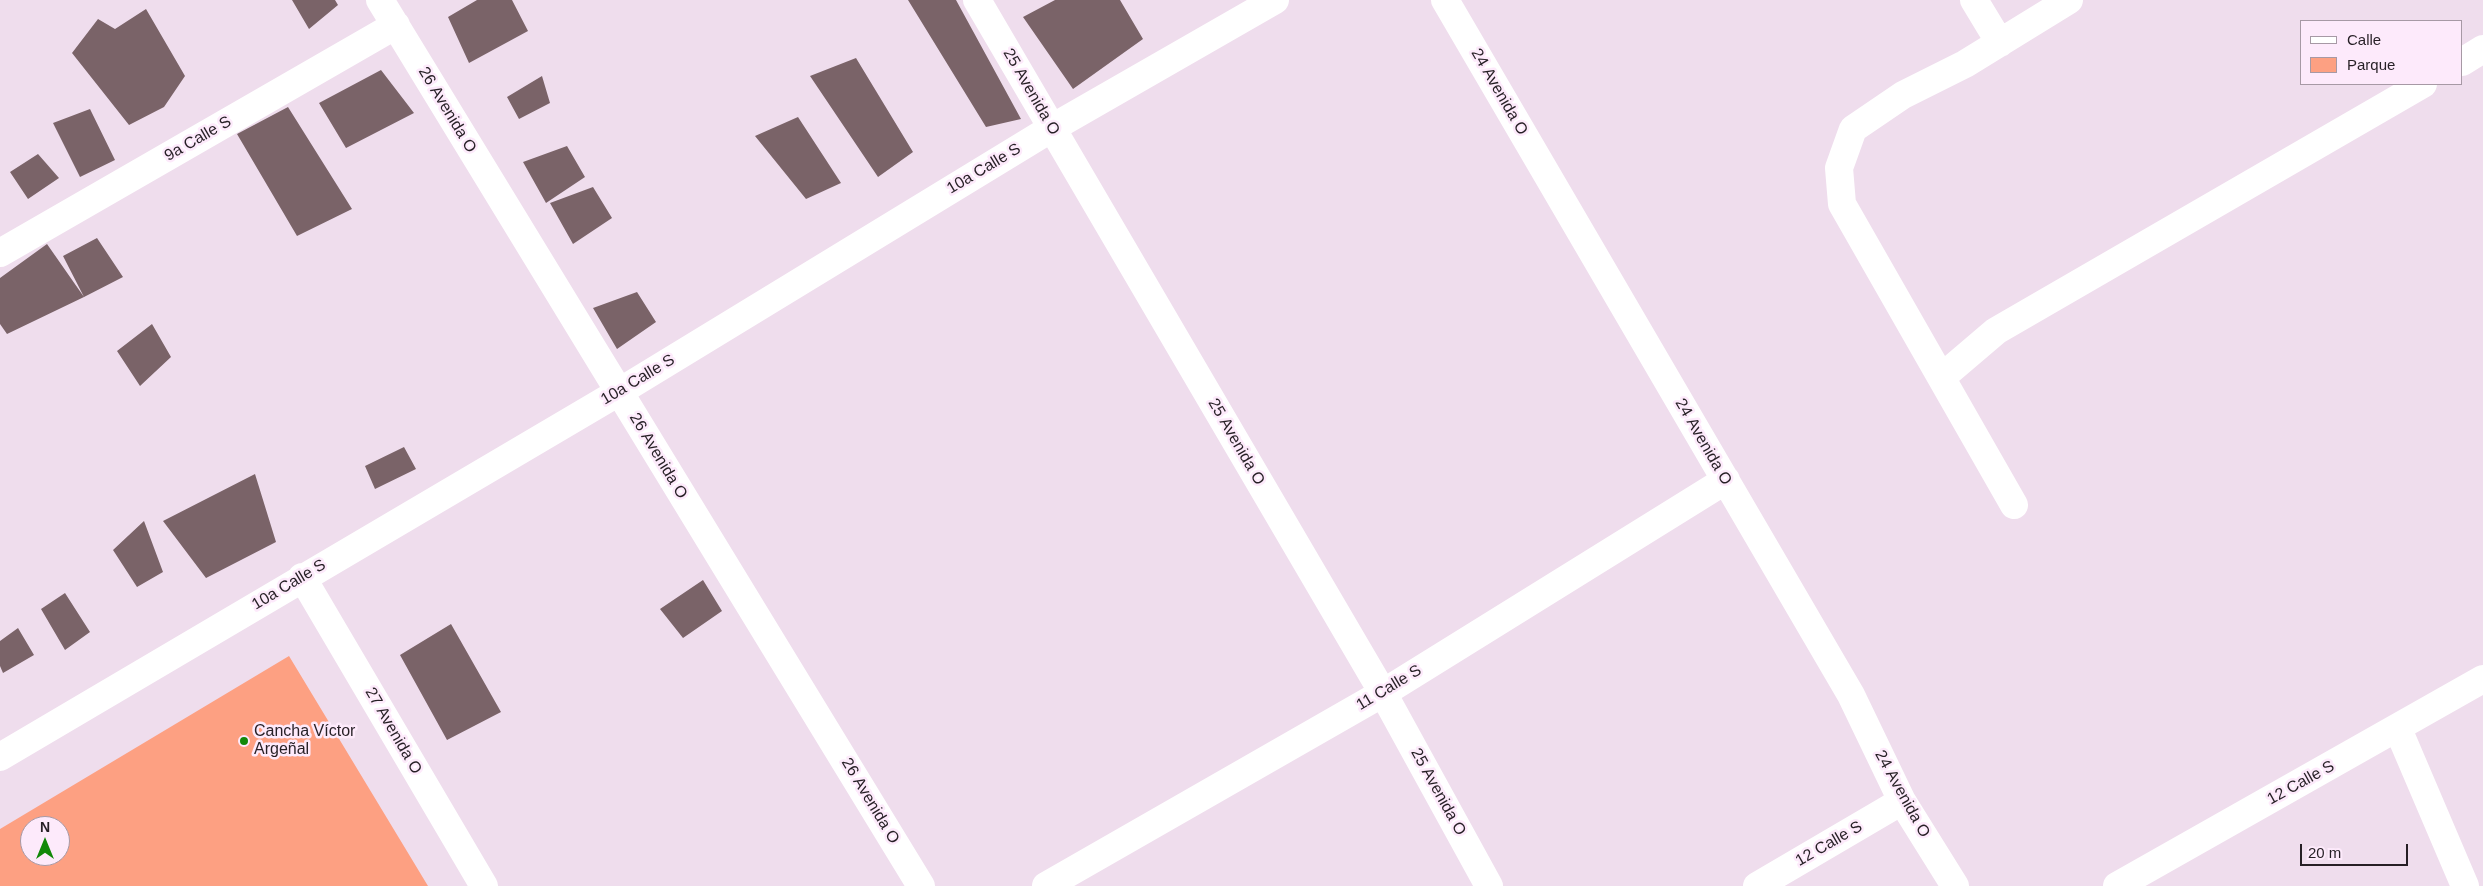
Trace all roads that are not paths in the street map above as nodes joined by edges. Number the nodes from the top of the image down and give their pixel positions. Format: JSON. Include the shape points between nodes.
{"nodes":[{"id":1,"x":380,"y":0,"type":"edge"},
{"id":2,"x":977,"y":0,"type":"edge"},
{"id":3,"x":1275,"y":0,"type":"edge"},
{"id":4,"x":1445,"y":0,"type":"edge"},
{"id":5,"x":1974,"y":0,"type":"edge"},
{"id":6,"x":2069,"y":0,"type":"edge"},
{"id":7,"x":396,"y":26,"type":"junction"},
{"id":8,"x":2000,"y":43,"type":"junction"},
{"id":9,"x":2483,"y":49,"type":"edge"},
{"id":10,"x":2463,"y":61,"type":"edge"},
{"id":11,"x":2422,"y":85,"type":"edge"},
{"id":12,"x":1052,"y":128,"type":"junction"},
{"id":13,"x":0,"y":254,"type":"edge"},
{"id":14,"x":1942,"y":377,"type":"junction"},
{"id":15,"x":619,"y":392,"type":"junction"},
{"id":16,"x":1726,"y":480,"type":"junction"},
{"id":17,"x":2014,"y":505,"type":"dead end"},
{"id":18,"x":302,"y":577,"type":"junction"},
{"id":19,"x":2483,"y":679,"type":"edge"},
{"id":20,"x":1383,"y":693,"type":"junction"},
{"id":21,"x":2398,"y":729,"type":"junction"},
{"id":22,"x":0,"y":757,"type":"edge"},
{"id":23,"x":1902,"y":801,"type":"junction"},
{"id":24,"x":484,"y":886,"type":"edge"},
{"id":25,"x":921,"y":886,"type":"edge"},
{"id":26,"x":1046,"y":886,"type":"edge"},
{"id":27,"x":1489,"y":886,"type":"edge"},
{"id":28,"x":1757,"y":886,"type":"edge"},
{"id":29,"x":1956,"y":886,"type":"edge"},
{"id":30,"x":2117,"y":886,"type":"edge"},
{"id":31,"x":2465,"y":886,"type":"edge"}],
"edges":[{"from":1,"to":7,"type":"street","name":"26 Avenida O"},
{"from":2,"to":12,"type":"street","name":"25 Avenida O"},
{"from":3,"to":12,"type":"street","name":"10a Calle S"},
{"from":4,"to":16,"type":"street","name":"24 Avenida O"},
{"from":5,"to":8,"type":"street"},
{"from":6,"to":8,"type":"street"},
{"from":7,"to":13,"type":"street","name":"9a Calle S"},
{"from":7,"to":15,"type":"street","name":"26 Avenida O"},
{"from":8,"to":14,"type":"street","via":[[1903,95],[1853,129],[1839,168],[1842,204]]},
{"from":9,"to":10,"type":"street"},
{"from":11,"to":14,"type":"street","via":[[1996,331]]},
{"from":12,"to":15,"type":"street","name":"10a Calle S"},
{"from":12,"to":20,"type":"street","name":"25 Avenida O"},
{"from":14,"to":17,"type":"street"},
{"from":15,"to":18,"type":"street","name":"10a Calle S"},
{"from":15,"to":25,"type":"street","name":"26 Avenida O"},
{"from":16,"to":20,"type":"street","name":"11 Calle S"},
{"from":16,"to":23,"type":"street","name":"24 Avenida O","via":[[1851,695]]},
{"from":18,"to":22,"type":"street","name":"10a Calle S"},
{"from":18,"to":24,"type":"street","name":"27 Avenida O"},
{"from":19,"to":21,"type":"street","name":"12 Calle S"},
{"from":20,"to":26,"type":"street","name":"11 Calle S"},
{"from":20,"to":27,"type":"street","name":"25 Avenida O"},
{"from":21,"to":30,"type":"street","name":"12 Calle S"},
{"from":21,"to":31,"type":"street"},
{"from":23,"to":28,"type":"street","name":"12 Calle S"},
{"from":23,"to":29,"type":"street","name":"24 Avenida O"}]}
